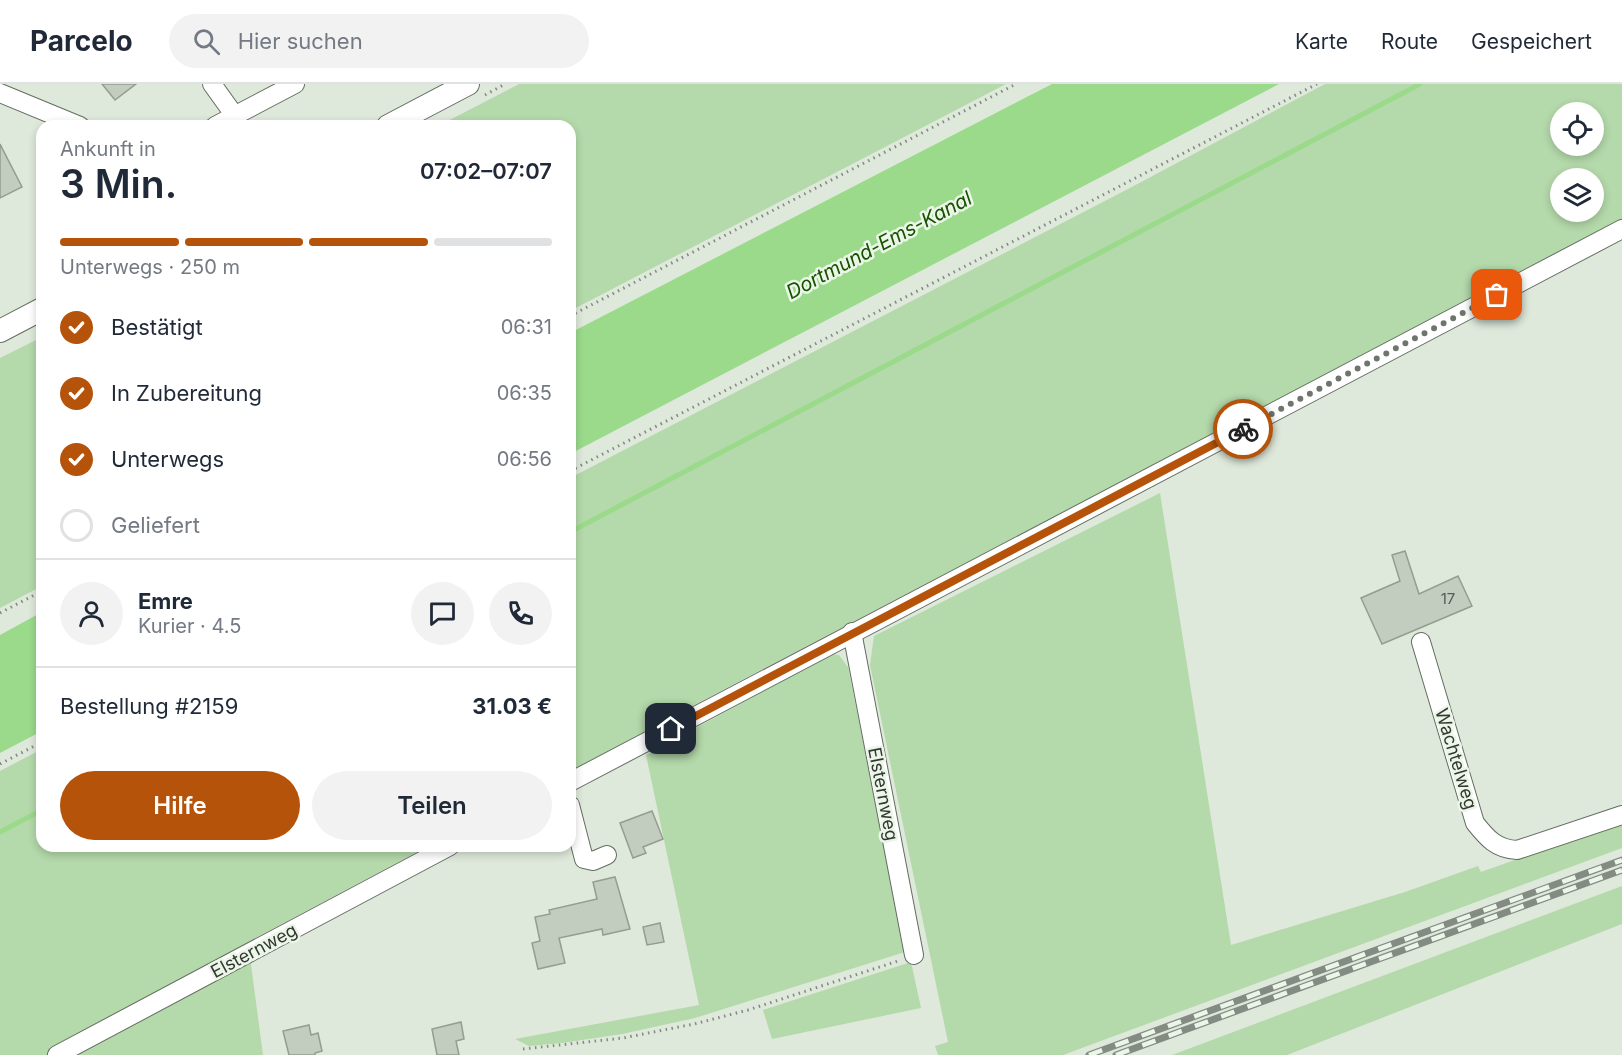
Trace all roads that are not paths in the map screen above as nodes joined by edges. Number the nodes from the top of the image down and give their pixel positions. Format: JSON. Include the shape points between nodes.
{"nodes":[{"id":1,"x":212,"y":84,"type":"edge"},
{"id":2,"x":296,"y":84,"type":"edge"},
{"id":3,"x":468,"y":84,"type":"edge"},
{"id":4,"x":0,"y":93,"type":"edge"},
{"id":5,"x":235,"y":116,"type":"junction"},
{"id":6,"x":65,"y":120,"type":"edge"},
{"id":7,"x":227,"y":120,"type":"edge"},
{"id":8,"x":399,"y":120,"type":"edge"},
{"id":9,"x":1622,"y":229,"type":"edge"},
{"id":10,"x":36,"y":312,"type":"edge"},
{"id":11,"x":0,"y":331,"type":"edge"},
{"id":12,"x":852,"y":632,"type":"junction"},
{"id":13,"x":1421,"y":642,"type":"dead end"},
{"id":14,"x":576,"y":779,"type":"edge"},
{"id":15,"x":1622,"y":815,"type":"edge"},
{"id":16,"x":576,"y":828,"type":"edge"},
{"id":17,"x":439,"y":852,"type":"edge"},
{"id":18,"x":607,"y":855,"type":"dead end"},
{"id":19,"x":914,"y":955,"type":"road end"},
{"id":20,"x":57,"y":1055,"type":"edge"}],
"edges":[{"from":1,"to":5,"type":"street"},
{"from":2,"to":5,"type":"street"},
{"from":3,"to":8,"type":"main road"},
{"from":4,"to":6,"type":"street"},
{"from":5,"to":7,"type":"street"},
{"from":9,"to":12,"type":"street"},
{"from":10,"to":11,"type":"main road"},
{"from":12,"to":14,"type":"street"},
{"from":12,"to":19,"type":"street","name":"Elsternweg"},
{"from":13,"to":15,"type":"street","name":"Wachtelweg","via":[[1475,823],[1488,840],[1503,849],[1516,850]]},
{"from":16,"to":18,"type":"street","via":[[584,859],[593,861]]},
{"from":17,"to":20,"type":"street","name":"Elsternweg"}]}
